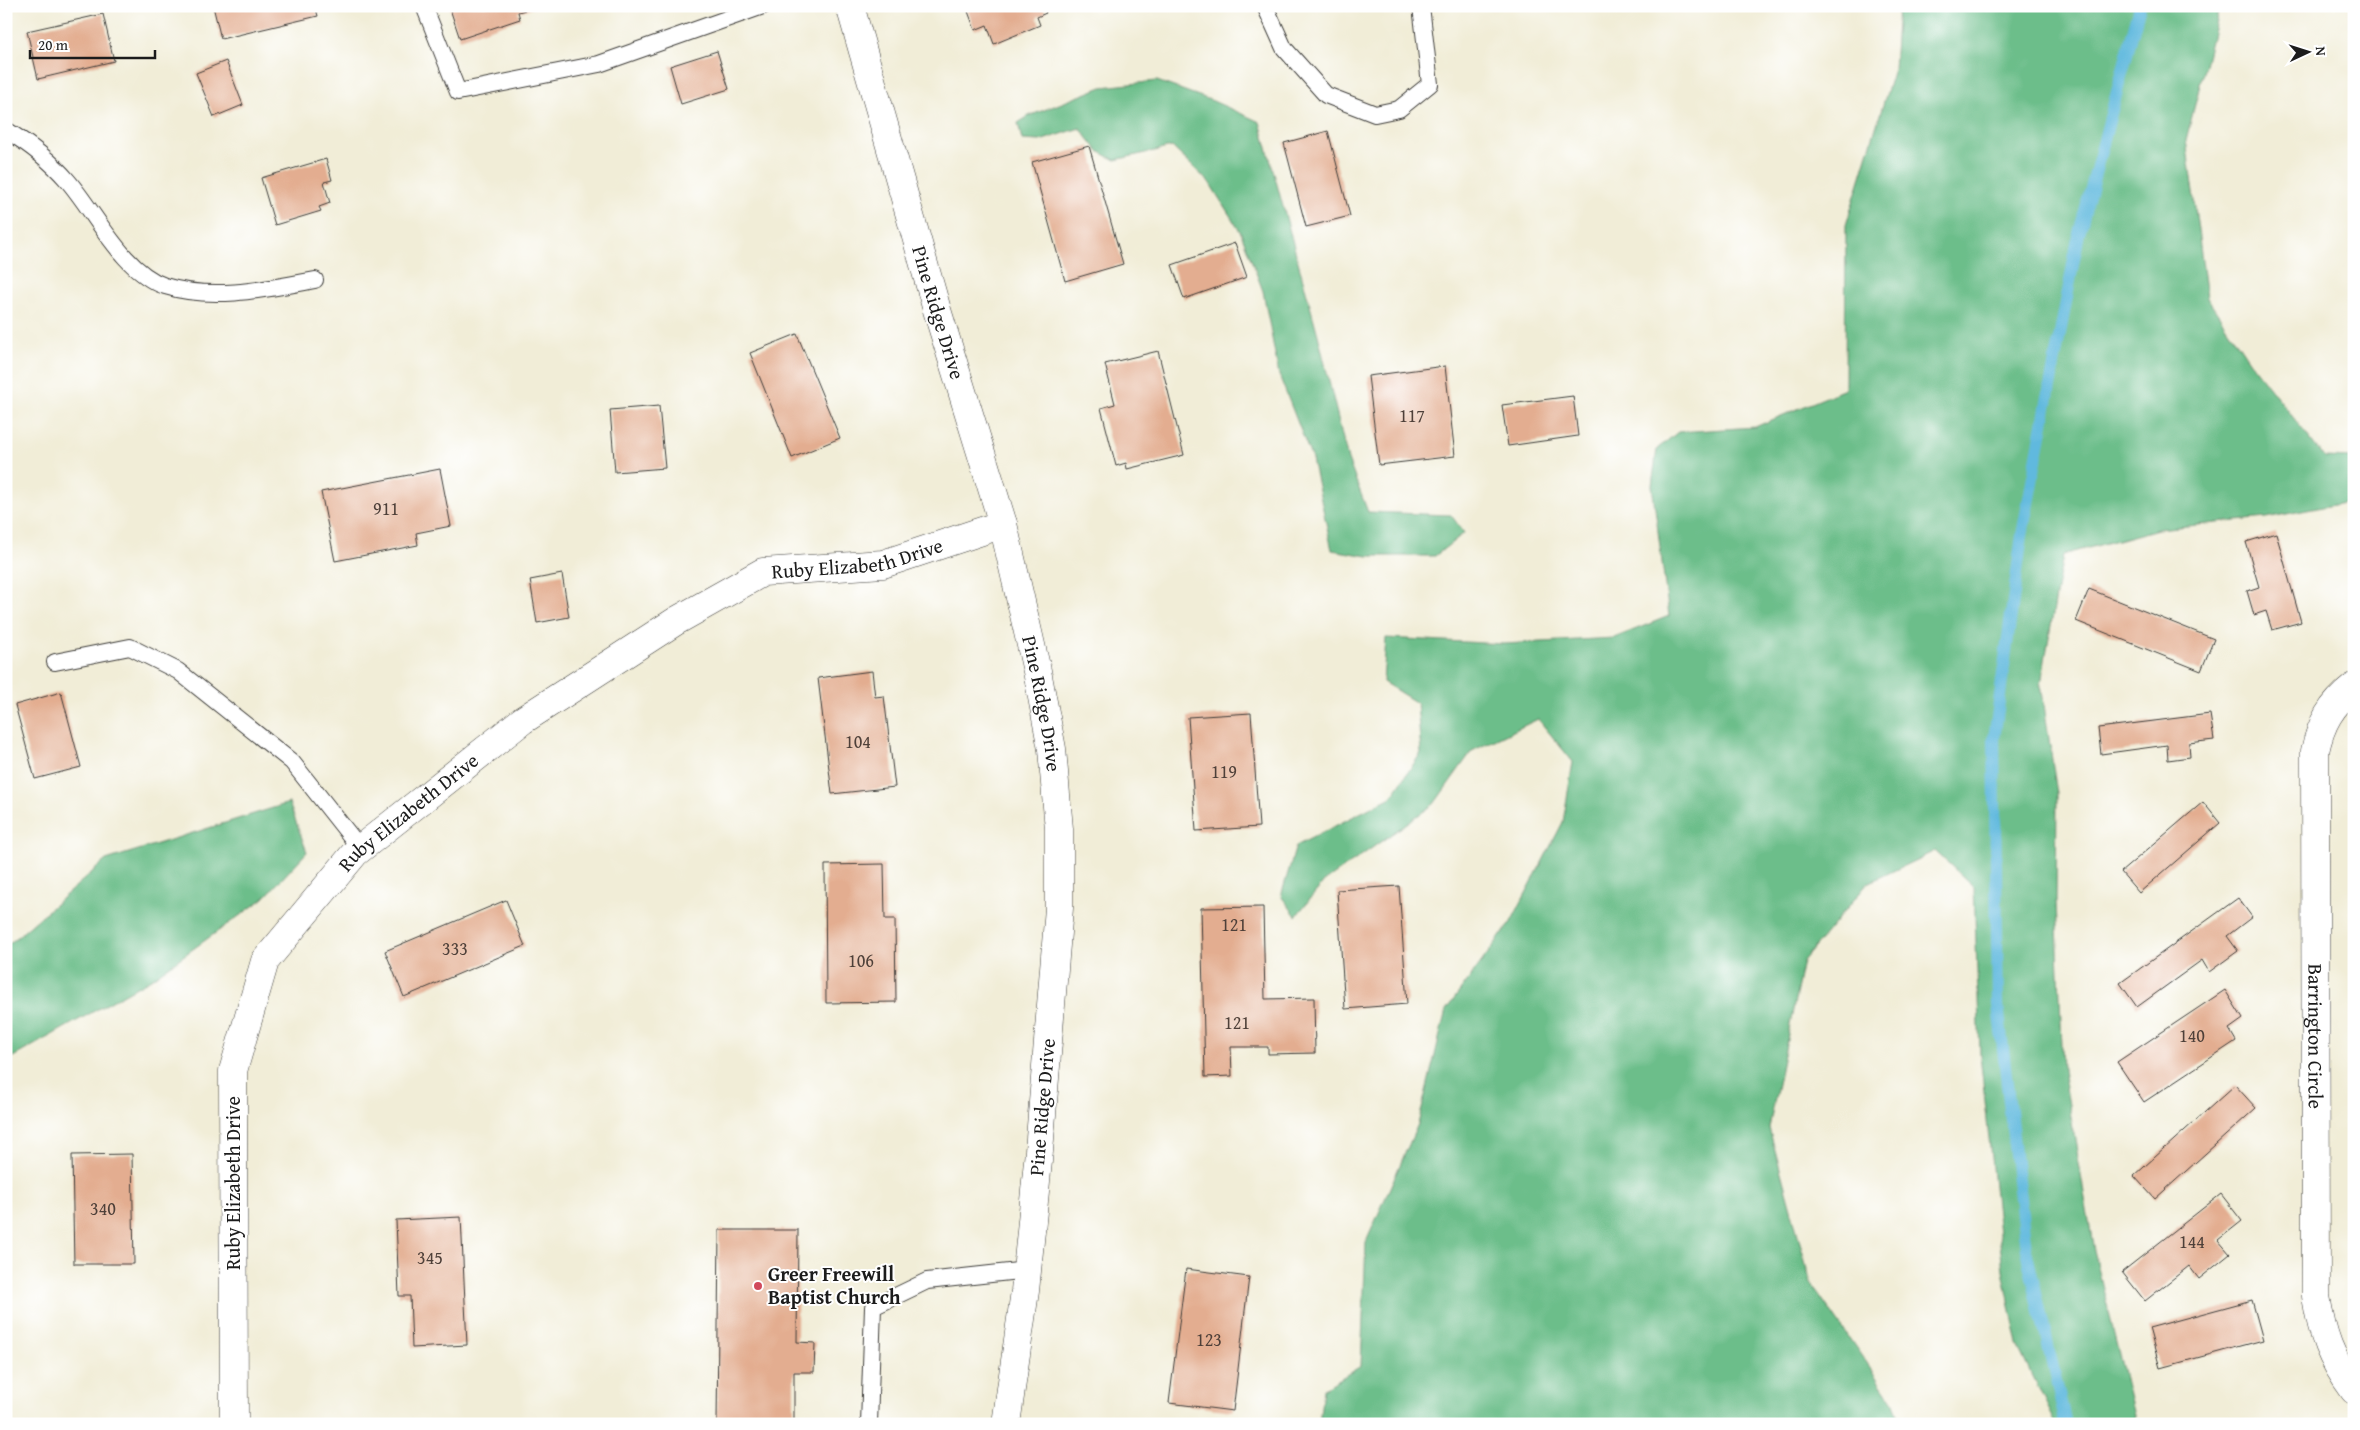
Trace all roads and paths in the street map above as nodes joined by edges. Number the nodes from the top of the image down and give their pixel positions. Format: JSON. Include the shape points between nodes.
{"nodes":[{"id":1,"x":424,"y":6,"type":"edge"},
{"id":2,"x":763,"y":6,"type":"edge"},
{"id":3,"x":850,"y":6,"type":"edge"},
{"id":4,"x":1265,"y":6,"type":"edge"},
{"id":5,"x":1421,"y":6,"type":"edge"},
{"id":6,"x":6,"y":130,"type":"edge"},
{"id":7,"x":316,"y":280,"type":"dead end"},
{"id":8,"x":1003,"y":524,"type":"junction"},
{"id":9,"x":55,"y":662,"type":"dead end"},
{"id":10,"x":2354,"y":687,"type":"edge"},
{"id":11,"x":360,"y":848,"type":"junction"},
{"id":12,"x":1027,"y":1270,"type":"junction"},
{"id":13,"x":2354,"y":1390,"type":"edge"},
{"id":14,"x":234,"y":1424,"type":"edge"},
{"id":15,"x":869,"y":1424,"type":"edge"},
{"id":16,"x":1006,"y":1424,"type":"edge"}],
"edges":[{"from":1,"to":2,"type":"lane","via":[[458,92],[599,64]]},
{"from":3,"to":8,"type":"street","name":"Pine Ridge Drive","via":[[937,310]]},
{"from":4,"to":5,"type":"lane","via":[[1284,48],[1326,95],[1375,114],[1399,109],[1430,84]]},
{"from":6,"to":7,"type":"lane","via":[[45,156],[126,257],[144,274],[164,286],[195,291],[252,292]]},
{"from":8,"to":11,"type":"street","name":"Ruby Elizabeth Drive","via":[[883,564],[763,572],[676,621],[523,720]]},
{"from":8,"to":12,"type":"street","name":"Pine Ridge Drive","via":[[1052,749],[1059,829],[1059,908]]},
{"from":9,"to":11,"type":"lane","via":[[130,647],[178,671],[292,762]]},
{"from":10,"to":13,"type":"street","name":"Barrington Circle","via":[[2328,713],[2319,731],[2315,770],[2316,1296],[2321,1330],[2330,1353]]},
{"from":11,"to":14,"type":"street","name":"Ruby Elizabeth Drive","via":[[265,960],[233,1071]]},
{"from":12,"to":15,"type":"lane","via":[[927,1281],[873,1307]]},
{"from":12,"to":16,"type":"street","name":"Pine Ridge Drive"}]}
